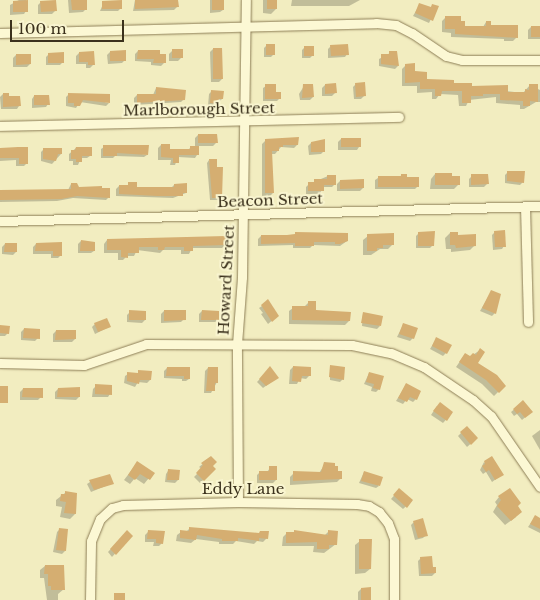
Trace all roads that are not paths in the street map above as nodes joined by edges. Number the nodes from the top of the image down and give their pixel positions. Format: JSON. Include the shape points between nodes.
{"nodes":[{"id":1,"x":246,"y":0,"type":"edge"},
{"id":2,"x":246,"y":27,"type":"junction"},
{"id":3,"x":0,"y":33,"type":"edge"},
{"id":4,"x":540,"y":60,"type":"edge"},
{"id":5,"x":399,"y":117,"type":"dead end"},
{"id":6,"x":244,"y":122,"type":"junction"},
{"id":7,"x":0,"y":126,"type":"edge"},
{"id":8,"x":525,"y":206,"type":"junction"},
{"id":9,"x":540,"y":206,"type":"edge"},
{"id":10,"x":243,"y":215,"type":"junction"},
{"id":11,"x":0,"y":221,"type":"edge"},
{"id":12,"x":528,"y":322,"type":"dead end"},
{"id":13,"x":237,"y":344,"type":"junction"},
{"id":14,"x":0,"y":363,"type":"edge"},
{"id":15,"x":540,"y":488,"type":"edge"},
{"id":16,"x":238,"y":502,"type":"junction"},
{"id":17,"x":90,"y":600,"type":"edge"},
{"id":18,"x":394,"y":600,"type":"edge"}],
"edges":[{"from":1,"to":2,"type":"street","name":"Howard Street"},
{"from":2,"to":3,"type":"street"},
{"from":2,"to":4,"type":"street","via":[[396,25],[446,56],[462,60]]},
{"from":2,"to":6,"type":"street","name":"Howard Street"},
{"from":5,"to":6,"type":"street","name":"Marlborough Street"},
{"from":6,"to":7,"type":"street","name":"Marlborough Street"},
{"from":6,"to":10,"type":"street","name":"Howard Street"},
{"from":8,"to":9,"type":"street","name":"Beacon Street"},
{"from":8,"to":10,"type":"street","name":"Beacon Street"},
{"from":8,"to":12,"type":"street"},
{"from":10,"to":11,"type":"street","name":"Beacon Street"},
{"from":10,"to":13,"type":"street","name":"Howard Street"},
{"from":13,"to":14,"type":"street","via":[[146,344],[84,365]]},
{"from":13,"to":15,"type":"street","via":[[352,344],[391,353],[424,367],[491,416]]},
{"from":13,"to":16,"type":"street","name":"Howard Street"},
{"from":16,"to":17,"type":"street","name":"Eddy Lane","via":[[112,508],[100,519],[91,541]]},
{"from":16,"to":18,"type":"street","name":"Eddy Lane","via":[[357,504],[379,512],[388,523],[394,539]]}]}
